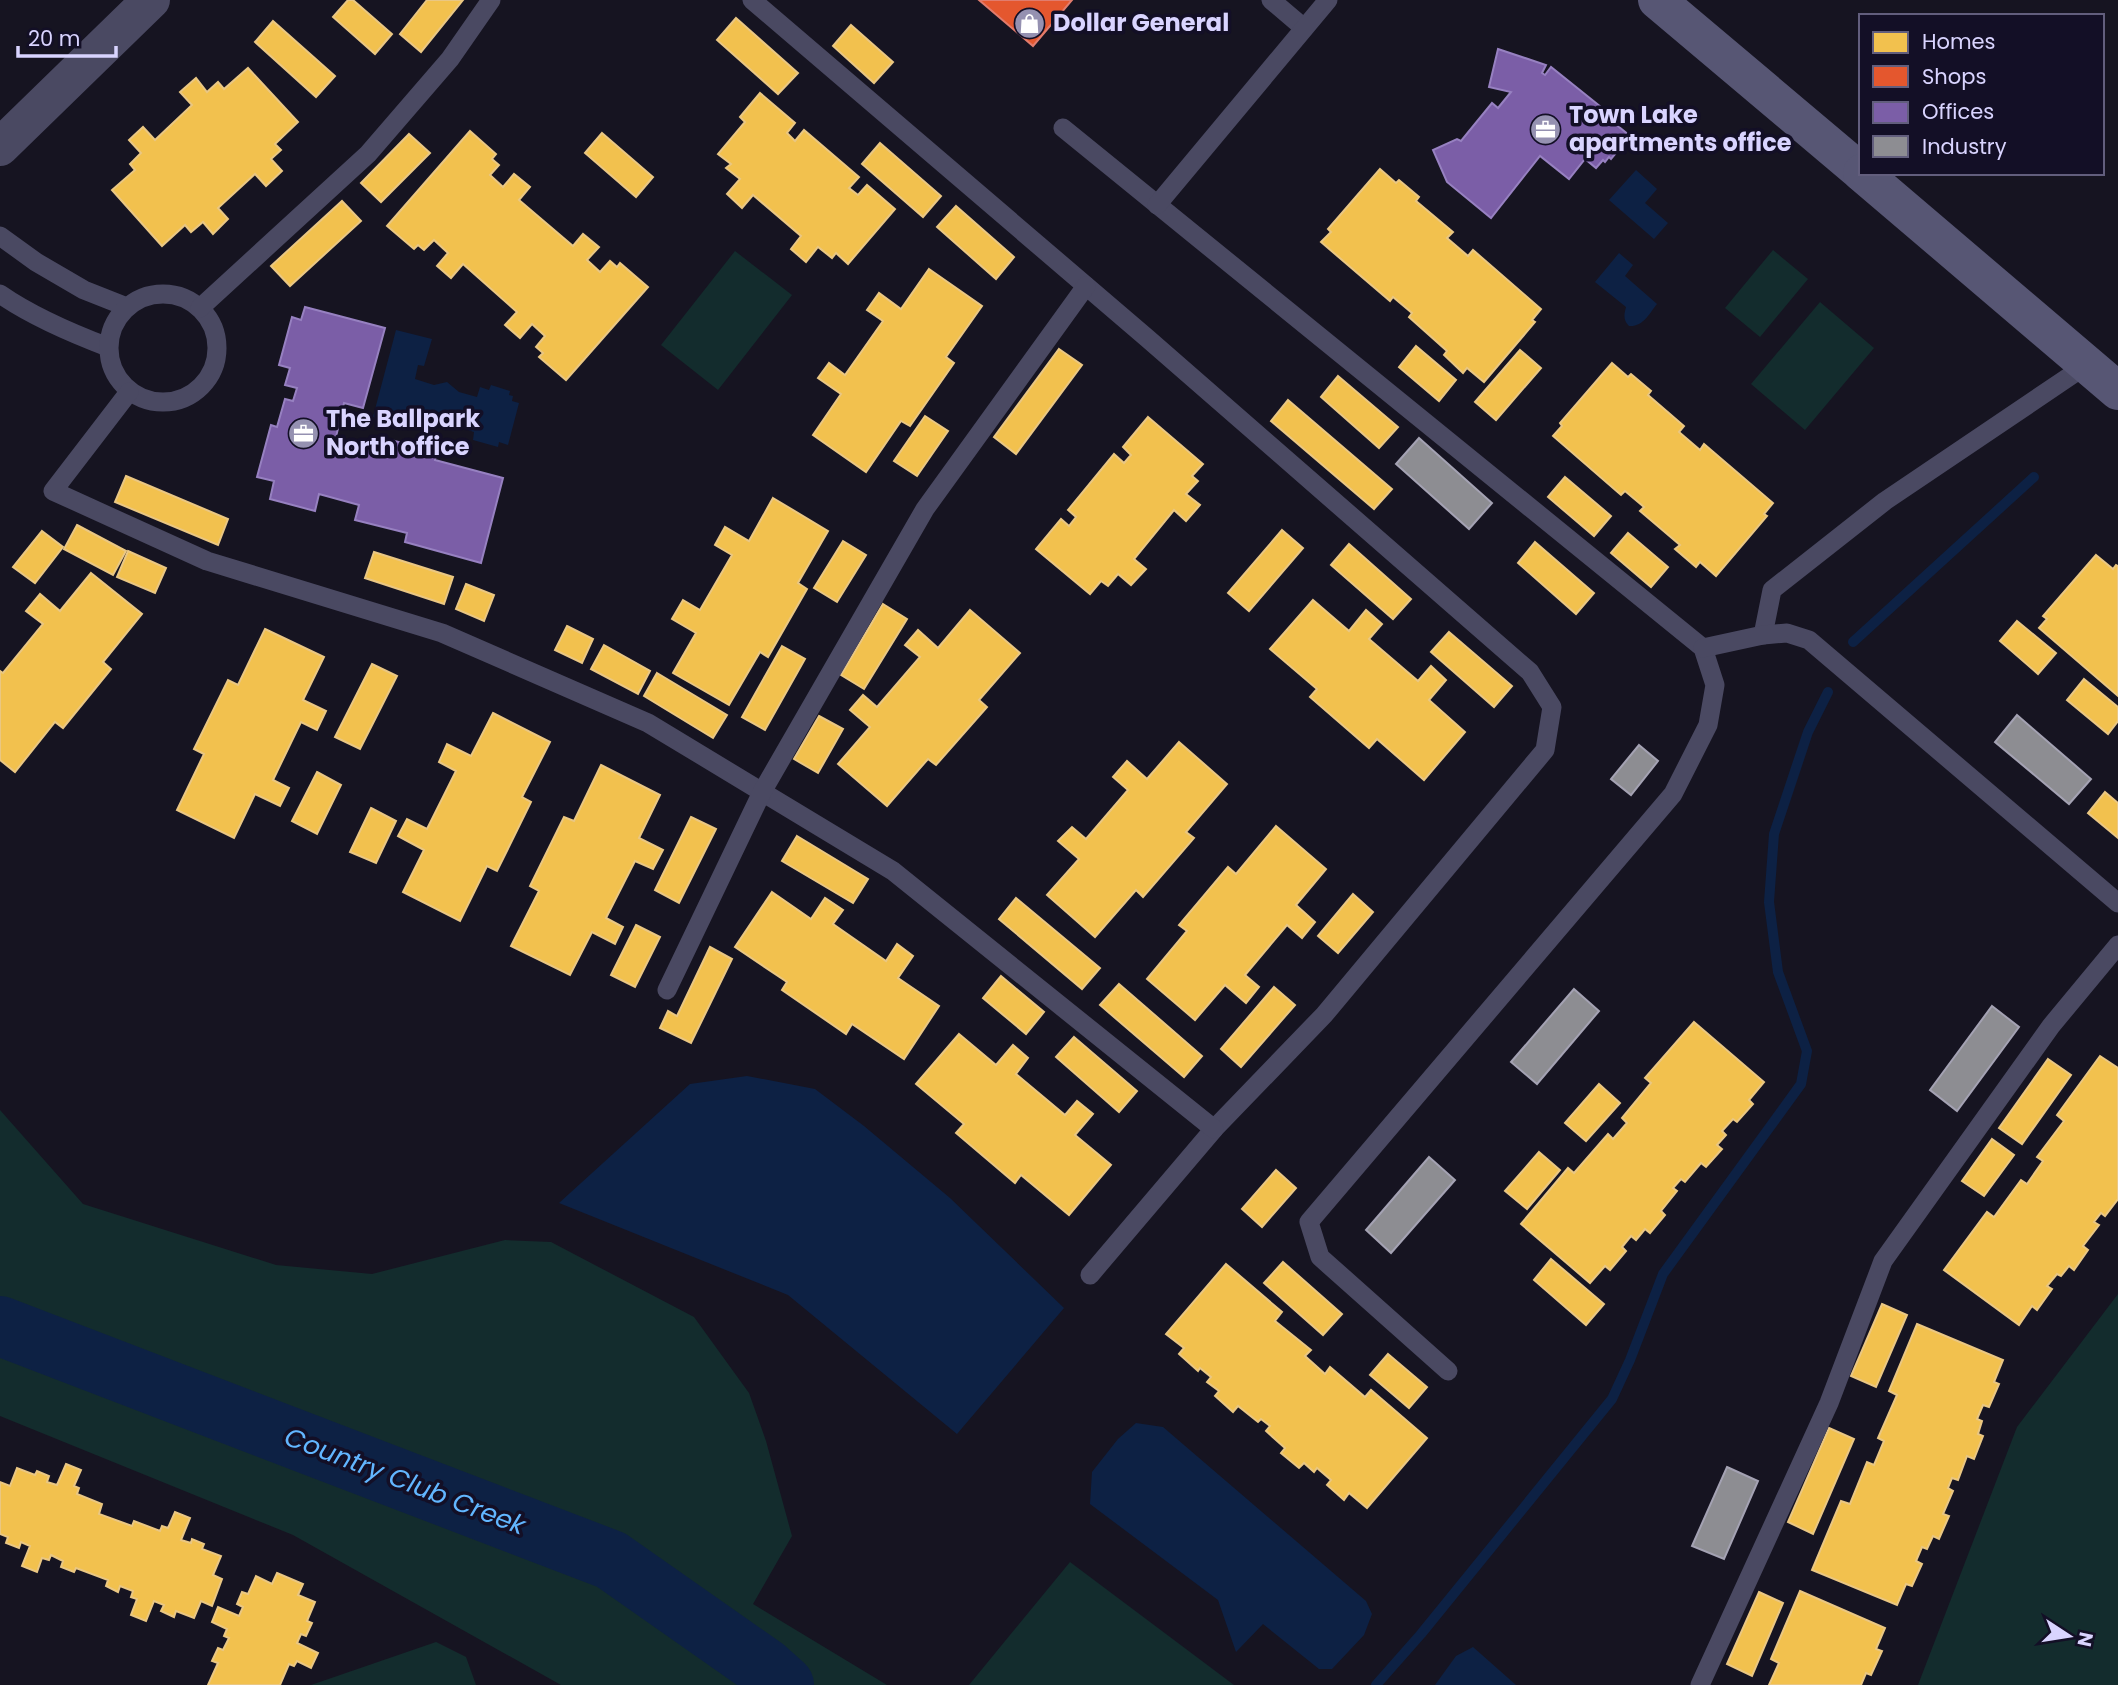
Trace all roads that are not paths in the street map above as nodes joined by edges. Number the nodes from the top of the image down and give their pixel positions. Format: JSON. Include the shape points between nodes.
{"nodes":[{"id":1,"x":151,"y":0,"type":"edge"},
{"id":2,"x":491,"y":0,"type":"edge"},
{"id":3,"x":752,"y":0,"type":"edge"},
{"id":4,"x":1271,"y":0,"type":"edge"},
{"id":5,"x":1328,"y":0,"type":"edge"},
{"id":6,"x":1657,"y":0,"type":"edge"},
{"id":7,"x":1304,"y":29,"type":"junction"},
{"id":8,"x":1063,"y":128,"type":"dead end"},
{"id":9,"x":0,"y":147,"type":"edge"},
{"id":10,"x":1859,"y":171,"type":"edge"},
{"id":11,"x":1863,"y":175,"type":"edge"},
{"id":12,"x":1157,"y":205,"type":"junction"},
{"id":13,"x":0,"y":236,"type":"edge"},
{"id":14,"x":1086,"y":286,"type":"junction"},
{"id":15,"x":0,"y":294,"type":"edge"},
{"id":16,"x":127,"y":307,"type":"junction"},
{"id":17,"x":200,"y":308,"type":"junction"},
{"id":18,"x":108,"y":347,"type":"junction"},
{"id":19,"x":2088,"y":364,"type":"junction"},
{"id":20,"x":2118,"y":391,"type":"edge"},
{"id":21,"x":129,"y":392,"type":"junction"},
{"id":22,"x":1763,"y":635,"type":"junction"},
{"id":23,"x":1703,"y":648,"type":"junction"},
{"id":24,"x":762,"y":792,"type":"junction"},
{"id":25,"x":2118,"y":903,"type":"edge"},
{"id":26,"x":2118,"y":945,"type":"edge"},
{"id":27,"x":667,"y":990,"type":"dead end"},
{"id":28,"x":1214,"y":1129,"type":"junction"},
{"id":29,"x":1090,"y":1275,"type":"dead end"},
{"id":30,"x":1448,"y":1371,"type":"dead end"},
{"id":31,"x":1700,"y":1685,"type":"edge"}],
"edges":[{"from":1,"to":9,"type":"street"},
{"from":2,"to":17,"type":"lane","via":[[450,59],[368,154]]},
{"from":3,"to":14,"type":"lane"},
{"from":4,"to":7,"type":"lane"},
{"from":5,"to":7,"type":"lane"},
{"from":6,"to":10,"type":"main road"},
{"from":7,"to":12,"type":"lane"},
{"from":8,"to":12,"type":"lane"},
{"from":11,"to":19,"type":"main road"},
{"from":12,"to":23,"type":"lane"},
{"from":13,"to":16,"type":"lane","via":[[84,290]]},
{"from":14,"to":24,"type":"lane","via":[[925,509]]},
{"from":14,"to":28,"type":"lane","via":[[1530,673],[1552,707],[1545,750],[1324,1015]]},
{"from":15,"to":18,"type":"lane","via":[[63,330]]},
{"from":16,"to":17,"type":"lane","via":[[151,295],[177,295]]},
{"from":16,"to":18,"type":"lane","via":[[114,325]]},
{"from":17,"to":21,"type":"lane","via":[[215,331],[217,359],[205,384],[182,400],[155,403]]},
{"from":18,"to":21,"type":"lane","via":[[114,372]]},
{"from":19,"to":20,"type":"main road"},
{"from":19,"to":22,"type":"lane","via":[[1885,501],[1772,590]]},
{"from":21,"to":24,"type":"lane","via":[[53,491],[207,561],[442,633],[648,723]]},
{"from":22,"to":23,"type":"lane"},
{"from":22,"to":25,"type":"lane","via":[[1787,633],[1809,640]]},
{"from":23,"to":30,"type":"lane","via":[[1715,685],[1707,725],[1673,794],[1309,1222],[1320,1257]]},
{"from":24,"to":27,"type":"lane"},
{"from":24,"to":28,"type":"lane","via":[[893,871]]},
{"from":26,"to":31,"type":"lane","via":[[2051,1026],[1883,1261],[1829,1404]]},
{"from":28,"to":29,"type":"lane"}]}
